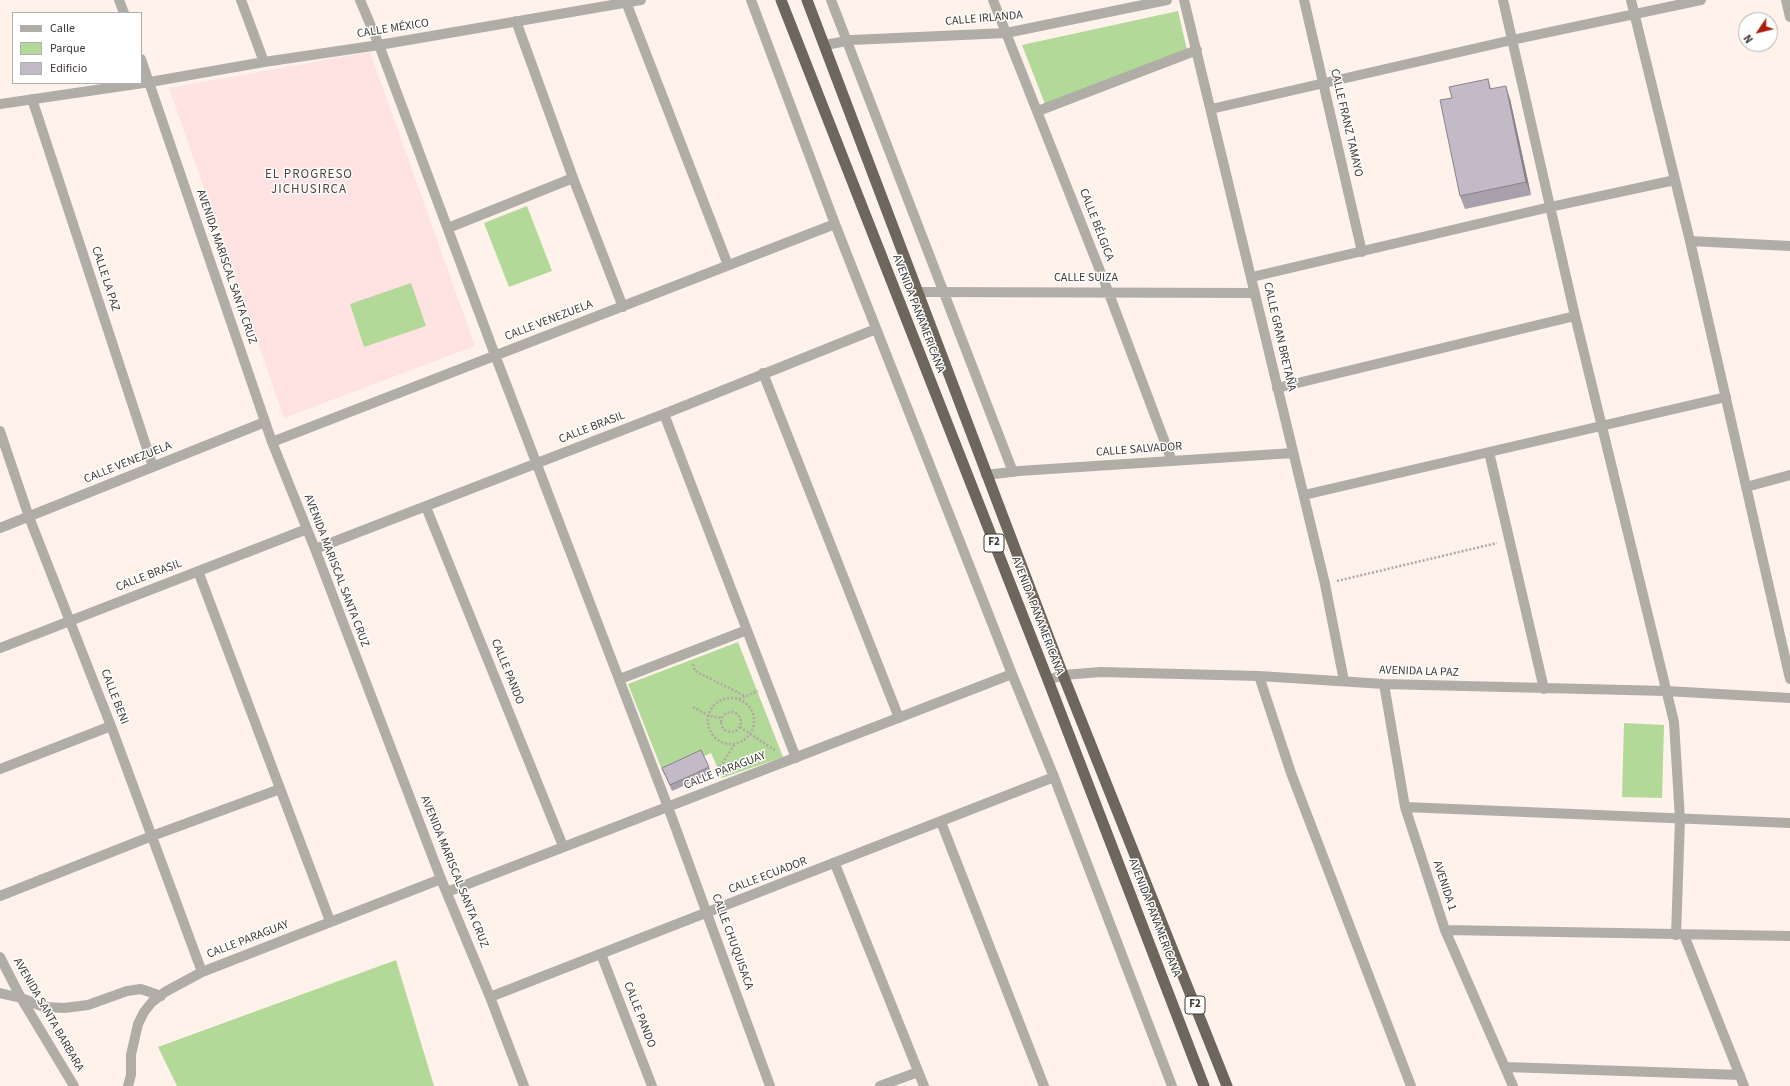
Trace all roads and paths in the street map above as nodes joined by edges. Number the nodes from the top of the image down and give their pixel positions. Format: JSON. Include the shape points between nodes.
{"nodes":[{"id":1,"x":119,"y":0,"type":"edge"},
{"id":2,"x":241,"y":0,"type":"edge"},
{"id":3,"x":360,"y":0,"type":"edge"},
{"id":4,"x":641,"y":0,"type":"edge"},
{"id":5,"x":751,"y":0,"type":"edge"},
{"id":6,"x":781,"y":0,"type":"edge"},
{"id":7,"x":807,"y":0,"type":"edge"},
{"id":8,"x":831,"y":0,"type":"edge"},
{"id":9,"x":993,"y":0,"type":"edge"},
{"id":10,"x":1167,"y":0,"type":"edge"},
{"id":11,"x":1184,"y":0,"type":"edge"},
{"id":12,"x":1304,"y":0,"type":"edge"},
{"id":13,"x":1503,"y":0,"type":"edge"},
{"id":14,"x":1631,"y":0,"type":"edge"},
{"id":15,"x":1701,"y":0,"type":"edge"},
{"id":16,"x":1786,"y":0,"type":"edge"},
{"id":17,"x":626,"y":2,"type":"junction"},
{"id":18,"x":124,"y":12,"type":"edge"},
{"id":19,"x":1634,"y":14,"type":"junction"},
{"id":20,"x":1790,"y":17,"type":"edge"},
{"id":21,"x":516,"y":21,"type":"junction"},
{"id":22,"x":1006,"y":33,"type":"junction"},
{"id":23,"x":1512,"y":40,"type":"junction"},
{"id":24,"x":847,"y":41,"type":"junction"},
{"id":25,"x":379,"y":45,"type":"junction"},
{"id":26,"x":825,"y":45,"type":"junction"},
{"id":27,"x":1197,"y":50,"type":"junction"},
{"id":28,"x":142,"y":62,"type":"edge"},
{"id":29,"x":264,"y":62,"type":"junction"},
{"id":30,"x":150,"y":82,"type":"junction"},
{"id":31,"x":142,"y":83,"type":"edge"},
{"id":32,"x":136,"y":84,"type":"edge"},
{"id":33,"x":1324,"y":84,"type":"junction"},
{"id":34,"x":32,"y":99,"type":"junction"},
{"id":35,"x":0,"y":104,"type":"edge"},
{"id":36,"x":1211,"y":109,"type":"junction"},
{"id":37,"x":1038,"y":111,"type":"junction"},
{"id":38,"x":573,"y":178,"type":"junction"},
{"id":39,"x":1675,"y":180,"type":"junction"},
{"id":40,"x":1550,"y":207,"type":"junction"},
{"id":41,"x":835,"y":224,"type":"junction"},
{"id":42,"x":448,"y":228,"type":"junction"},
{"id":43,"x":1690,"y":241,"type":"junction"},
{"id":44,"x":1790,"y":246,"type":"edge"},
{"id":45,"x":1362,"y":252,"type":"junction"},
{"id":46,"x":728,"y":265,"type":"junction"},
{"id":47,"x":1252,"y":277,"type":"junction"},
{"id":48,"x":943,"y":291,"type":"junction"},
{"id":49,"x":1108,"y":291,"type":"junction"},
{"id":50,"x":917,"y":292,"type":"junction"},
{"id":51,"x":1255,"y":293,"type":"junction"},
{"id":52,"x":623,"y":307,"type":"junction"},
{"id":53,"x":1575,"y":316,"type":"junction"},
{"id":54,"x":876,"y":329,"type":"junction"},
{"id":55,"x":495,"y":355,"type":"junction"},
{"id":56,"x":763,"y":373,"type":"junction"},
{"id":57,"x":1277,"y":388,"type":"junction"},
{"id":58,"x":1726,"y":397,"type":"junction"},
{"id":59,"x":664,"y":414,"type":"junction"},
{"id":60,"x":265,"y":422,"type":"junction"},
{"id":61,"x":1602,"y":426,"type":"junction"},
{"id":62,"x":0,"y":431,"type":"edge"},
{"id":63,"x":272,"y":442,"type":"junction"},
{"id":64,"x":1489,"y":452,"type":"junction"},
{"id":65,"x":1293,"y":454,"type":"junction"},
{"id":66,"x":1172,"y":461,"type":"junction"},
{"id":67,"x":537,"y":463,"type":"junction"},
{"id":68,"x":153,"y":466,"type":"junction"},
{"id":69,"x":1013,"y":472,"type":"junction"},
{"id":70,"x":986,"y":475,"type":"junction"},
{"id":71,"x":1790,"y":475,"type":"edge"},
{"id":72,"x":1746,"y":487,"type":"junction"},
{"id":73,"x":1304,"y":495,"type":"junction"},
{"id":74,"x":426,"y":507,"type":"junction"},
{"id":75,"x":29,"y":517,"type":"junction"},
{"id":76,"x":0,"y":528,"type":"edge"},
{"id":77,"x":307,"y":529,"type":"junction"},
{"id":78,"x":1509,"y":540,"type":"junction"},
{"id":79,"x":315,"y":549,"type":"junction"},
{"id":80,"x":198,"y":571,"type":"junction"},
{"id":81,"x":1325,"y":584,"type":"junction"},
{"id":82,"x":70,"y":621,"type":"junction"},
{"id":83,"x":747,"y":630,"type":"junction"},
{"id":84,"x":0,"y":648,"type":"edge"},
{"id":85,"x":691,"y":660,"type":"dead end"},
{"id":86,"x":1012,"y":674,"type":"junction"},
{"id":87,"x":1063,"y":675,"type":"junction"},
{"id":88,"x":1259,"y":676,"type":"junction"},
{"id":89,"x":620,"y":679,"type":"junction"},
{"id":90,"x":1790,"y":679,"type":"edge"},
{"id":91,"x":1048,"y":680,"type":"junction"},
{"id":92,"x":1344,"y":681,"type":"junction"},
{"id":93,"x":1384,"y":684,"type":"junction"},
{"id":94,"x":1544,"y":689,"type":"junction"},
{"id":95,"x":758,"y":691,"type":"dead end"},
{"id":96,"x":1666,"y":691,"type":"junction"},
{"id":97,"x":745,"y":696,"type":"junction"},
{"id":98,"x":1790,"y":698,"type":"edge"},
{"id":99,"x":738,"y":699,"type":"junction"},
{"id":100,"x":693,"y":707,"type":"dead end"},
{"id":101,"x":709,"y":716,"type":"junction"},
{"id":102,"x":722,"y":718,"type":"junction"},
{"id":103,"x":899,"y":718,"type":"junction"},
{"id":104,"x":111,"y":726,"type":"junction"},
{"id":105,"x":740,"y":727,"type":"junction"},
{"id":106,"x":750,"y":734,"type":"junction"},
{"id":107,"x":735,"y":744,"type":"junction"},
{"id":108,"x":778,"y":753,"type":"dead end"},
{"id":109,"x":796,"y":758,"type":"junction"},
{"id":110,"x":0,"y":769,"type":"edge"},
{"id":111,"x":718,"y":770,"type":"dead end"},
{"id":112,"x":1054,"y":777,"type":"junction"},
{"id":113,"x":280,"y":789,"type":"junction"},
{"id":114,"x":668,"y":807,"type":"junction"},
{"id":115,"x":1405,"y":807,"type":"junction"},
{"id":116,"x":1680,"y":818,"type":"junction"},
{"id":117,"x":941,"y":822,"type":"junction"},
{"id":118,"x":1790,"y":823,"type":"edge"},
{"id":119,"x":152,"y":836,"type":"junction"},
{"id":120,"x":563,"y":846,"type":"junction"},
{"id":121,"x":835,"y":864,"type":"junction"},
{"id":122,"x":441,"y":879,"type":"junction"},
{"id":123,"x":447,"y":892,"type":"junction"},
{"id":124,"x":0,"y":896,"type":"edge"},
{"id":125,"x":707,"y":913,"type":"junction"},
{"id":126,"x":330,"y":922,"type":"junction"},
{"id":127,"x":1445,"y":930,"type":"junction"},
{"id":128,"x":1680,"y":935,"type":"junction"},
{"id":129,"x":1790,"y":936,"type":"edge"},
{"id":130,"x":601,"y":954,"type":"junction"},
{"id":131,"x":0,"y":957,"type":"edge"},
{"id":132,"x":202,"y":972,"type":"junction"},
{"id":133,"x":0,"y":993,"type":"edge"},
{"id":134,"x":161,"y":996,"type":"junction"},
{"id":135,"x":490,"y":997,"type":"junction"},
{"id":136,"x":21,"y":998,"type":"junction"},
{"id":137,"x":1506,"y":1068,"type":"junction"},
{"id":138,"x":918,"y":1072,"type":"junction"},
{"id":139,"x":1740,"y":1075,"type":"junction"},
{"id":140,"x":74,"y":1086,"type":"edge"},
{"id":141,"x":128,"y":1086,"type":"edge"},
{"id":142,"x":524,"y":1086,"type":"edge"},
{"id":143,"x":652,"y":1086,"type":"edge"},
{"id":144,"x":770,"y":1086,"type":"edge"},
{"id":145,"x":880,"y":1086,"type":"edge"},
{"id":146,"x":924,"y":1086,"type":"edge"},
{"id":147,"x":1044,"y":1086,"type":"edge"},
{"id":148,"x":1172,"y":1086,"type":"edge"},
{"id":149,"x":1204,"y":1086,"type":"edge"},
{"id":150,"x":1227,"y":1086,"type":"edge"},
{"id":151,"x":1411,"y":1086,"type":"edge"},
{"id":152,"x":1513,"y":1086,"type":"edge"},
{"id":153,"x":1744,"y":1086,"type":"edge"}],
"edges":[{"from":1,"to":18,"type":"street"},
{"from":2,"to":29,"type":"street"},
{"from":3,"to":25,"type":"street","name":"CALLE CHUQUISACA"},
{"from":4,"to":17,"type":"street","name":"CALLE MÉXICO"},
{"from":5,"to":41,"type":"street"},
{"from":6,"to":91,"type":"highway","name":"AVENIDA PANAMERICANA","number":"F2"},
{"from":7,"to":26,"type":"highway","name":"AVENIDA PANAMERICANA","number":"F2"},
{"from":8,"to":24,"type":"street"},
{"from":9,"to":22,"type":"street","name":"CALLE BÉLGICA"},
{"from":10,"to":22,"type":"street","name":"CALLE IRLANDA"},
{"from":11,"to":27,"type":"street","name":"CALLE GRAN BRETAÑA"},
{"from":12,"to":33,"type":"street","name":"CALLE FRANZ TAMAYO"},
{"from":13,"to":23,"type":"street"},
{"from":14,"to":19,"type":"street"},
{"from":15,"to":19,"type":"street"},
{"from":16,"to":20,"type":"street"},
{"from":17,"to":21,"type":"street","name":"CALLE MÉXICO"},
{"from":17,"to":46,"type":"street"},
{"from":19,"to":23,"type":"street"},
{"from":19,"to":39,"type":"street"},
{"from":21,"to":25,"type":"street","name":"CALLE MÉXICO"},
{"from":21,"to":38,"type":"street"},
{"from":22,"to":24,"type":"street","name":"CALLE IRLANDA"},
{"from":22,"to":37,"type":"street","name":"CALLE BÉLGICA"},
{"from":23,"to":33,"type":"street"},
{"from":23,"to":40,"type":"street"},
{"from":24,"to":26,"type":"street","name":"CALLE IRLANDA"},
{"from":24,"to":48,"type":"street"},
{"from":25,"to":29,"type":"street","name":"CALLE MÉXICO"},
{"from":25,"to":42,"type":"street","name":"CALLE CHUQUISACA"},
{"from":26,"to":50,"type":"highway","name":"AVENIDA PANAMERICANA","number":"F2"},
{"from":27,"to":36,"type":"street","name":"CALLE GRAN BRETAÑA"},
{"from":27,"to":37,"type":"street"},
{"from":28,"to":30,"type":"street","name":"AVENIDA MARISCAL SANTA CRUZ"},
{"from":29,"to":30,"type":"street","name":"CALLE MÉXICO"},
{"from":30,"to":31,"type":"street","name":"CALLE MÉXICO"},
{"from":30,"to":60,"type":"street","name":"AVENIDA MARISCAL SANTA CRUZ"},
{"from":32,"to":34,"type":"street","name":"CALLE MÉXICO"},
{"from":33,"to":36,"type":"street"},
{"from":33,"to":45,"type":"street","name":"CALLE FRANZ TAMAYO"},
{"from":34,"to":35,"type":"street","name":"CALLE MÉXICO"},
{"from":34,"to":68,"type":"street","name":"CALLE LA PAZ"},
{"from":36,"to":47,"type":"street","name":"CALLE GRAN BRETAÑA"},
{"from":37,"to":49,"type":"street","name":"CALLE BÉLGICA"},
{"from":38,"to":42,"type":"street"},
{"from":38,"to":52,"type":"street"},
{"from":39,"to":40,"type":"street"},
{"from":39,"to":43,"type":"street"},
{"from":40,"to":45,"type":"street"},
{"from":40,"to":53,"type":"street"},
{"from":41,"to":46,"type":"street","name":"CALLE VENEZUELA"},
{"from":41,"to":54,"type":"street"},
{"from":42,"to":55,"type":"street","name":"CALLE CHUQUISACA"},
{"from":43,"to":44,"type":"street"},
{"from":43,"to":58,"type":"street"},
{"from":45,"to":47,"type":"street"},
{"from":46,"to":52,"type":"street","name":"CALLE VENEZUELA"},
{"from":47,"to":51,"type":"street","name":"CALLE GRAN BRETAÑA"},
{"from":48,"to":49,"type":"street","name":"CALLE SUIZA"},
{"from":48,"to":50,"type":"street","name":"CALLE SUIZA"},
{"from":48,"to":69,"type":"street"},
{"from":49,"to":51,"type":"street","name":"CALLE SUIZA"},
{"from":49,"to":66,"type":"street","name":"CALLE BÉLGICA"},
{"from":50,"to":70,"type":"highway","name":"AVENIDA PANAMERICANA","number":"F2"},
{"from":51,"to":57,"type":"street","name":"CALLE GRAN BRETAÑA"},
{"from":52,"to":55,"type":"street","name":"CALLE VENEZUELA"},
{"from":53,"to":57,"type":"street"},
{"from":53,"to":61,"type":"street"},
{"from":54,"to":56,"type":"street","name":"CALLE BRASIL"},
{"from":54,"to":86,"type":"street"},
{"from":55,"to":63,"type":"street","name":"CALLE VENEZUELA"},
{"from":55,"to":67,"type":"street","name":"CALLE CHUQUISACA"},
{"from":56,"to":59,"type":"street","name":"CALLE BRASIL"},
{"from":56,"to":103,"type":"street"},
{"from":57,"to":65,"type":"street","name":"CALLE GRAN BRETAÑA"},
{"from":58,"to":61,"type":"street"},
{"from":58,"to":72,"type":"street"},
{"from":59,"to":67,"type":"street","name":"CALLE BRASIL"},
{"from":59,"to":83,"type":"street"},
{"from":60,"to":63,"type":"street","name":"AVENIDA MARISCAL SANTA CRUZ"},
{"from":60,"to":68,"type":"street","name":"CALLE VENEZUELA"},
{"from":61,"to":64,"type":"street"},
{"from":61,"to":96,"type":"street"},
{"from":62,"to":75,"type":"street","name":"CALLE BENI"},
{"from":63,"to":77,"type":"street","name":"AVENIDA MARISCAL SANTA CRUZ"},
{"from":64,"to":73,"type":"street"},
{"from":64,"to":78,"type":"street"},
{"from":65,"to":66,"type":"street","name":"CALLE SALVADOR"},
{"from":65,"to":73,"type":"street","name":"CALLE GRAN BRETAÑA"},
{"from":66,"to":69,"type":"street","name":"CALLE SALVADOR"},
{"from":67,"to":74,"type":"street","name":"CALLE BRASIL"},
{"from":67,"to":89,"type":"street","name":"CALLE CHUQUISACA"},
{"from":68,"to":75,"type":"street","name":"CALLE VENEZUELA"},
{"from":69,"to":70,"type":"street","name":"CALLE SALVADOR"},
{"from":70,"to":87,"type":"highway","name":"AVENIDA PANAMERICANA","number":"F2"},
{"from":71,"to":72,"type":"street"},
{"from":72,"to":90,"type":"street"},
{"from":73,"to":81,"type":"street","name":"CALLE GRAN BRETAÑA"},
{"from":74,"to":79,"type":"street","name":"CALLE BRASIL"},
{"from":74,"to":120,"type":"street","name":"CALLE PANDO"},
{"from":75,"to":76,"type":"street","name":"CALLE VENEZUELA"},
{"from":75,"to":82,"type":"street","name":"CALLE BENI"},
{"from":77,"to":79,"type":"street","name":"AVENIDA MARISCAL SANTA CRUZ"},
{"from":77,"to":80,"type":"street","name":"CALLE BRASIL"},
{"from":78,"to":81,"type":"path"},
{"from":78,"to":94,"type":"street"},
{"from":79,"to":122,"type":"street","name":"AVENIDA MARISCAL SANTA CRUZ"},
{"from":80,"to":82,"type":"street","name":"CALLE BRASIL"},
{"from":80,"to":113,"type":"street"},
{"from":81,"to":92,"type":"street","name":"CALLE GRAN BRETAÑA"},
{"from":82,"to":84,"type":"street","name":"CALLE BRASIL"},
{"from":82,"to":104,"type":"street","name":"CALLE BENI"},
{"from":83,"to":89,"type":"street"},
{"from":83,"to":109,"type":"street"},
{"from":85,"to":97,"type":"path","via":[[695,671]]},
{"from":86,"to":103,"type":"street","name":"CALLE PARAGUAY"},
{"from":86,"to":112,"type":"street"},
{"from":87,"to":88,"type":"street","name":"AVENIDA LA PAZ","via":[[1101,672]]},
{"from":87,"to":91,"type":"street","name":"AVENIDA LA PAZ"},
{"from":87,"to":150,"type":"highway","name":"AVENIDA PANAMERICANA","number":"F2"},
{"from":88,"to":92,"type":"street","name":"AVENIDA LA PAZ"},
{"from":88,"to":151,"type":"street","via":[[1291,773]]},
{"from":89,"to":114,"type":"street","name":"CALLE CHUQUISACA"},
{"from":91,"to":149,"type":"highway","name":"AVENIDA PANAMERICANA","number":"F2"},
{"from":92,"to":93,"type":"street","name":"AVENIDA LA PAZ"},
{"from":93,"to":94,"type":"street","name":"AVENIDA LA PAZ"},
{"from":93,"to":115,"type":"street","name":"AVENIDA 1"},
{"from":94,"to":96,"type":"street","name":"AVENIDA LA PAZ"},
{"from":95,"to":97,"type":"path"},
{"from":96,"to":98,"type":"street","name":"AVENIDA LA PAZ"},
{"from":96,"to":116,"type":"street","via":[[1674,722]]},
{"from":97,"to":99,"type":"path"},
{"from":99,"to":101,"type":"path","via":[[731,698],[717,703]]},
{"from":99,"to":106,"type":"path","via":[[751,708],[754,715]]},
{"from":100,"to":101,"type":"path"},
{"from":101,"to":102,"type":"path"},
{"from":101,"to":107,"type":"path","via":[[708,723],[714,737],[728,744]]},
{"from":102,"to":105,"type":"path","via":[[721,724],[728,731],[734,732]]},
{"from":102,"to":105,"type":"path","via":[[729,712],[735,712],[740,717]]},
{"from":103,"to":109,"type":"street","name":"CALLE PARAGUAY"},
{"from":104,"to":110,"type":"street"},
{"from":104,"to":119,"type":"street","name":"CALLE BENI"},
{"from":105,"to":106,"type":"path"},
{"from":106,"to":107,"type":"path","via":[[742,742]]},
{"from":106,"to":108,"type":"path"},
{"from":107,"to":111,"type":"path"},
{"from":109,"to":114,"type":"street","name":"CALLE PARAGUAY"},
{"from":112,"to":117,"type":"street","name":"CALLE ECUADOR"},
{"from":112,"to":148,"type":"street"},
{"from":113,"to":119,"type":"street"},
{"from":113,"to":126,"type":"street"},
{"from":114,"to":120,"type":"street","name":"CALLE PARAGUAY"},
{"from":114,"to":125,"type":"street","name":"CALLE CHUQUISACA"},
{"from":115,"to":116,"type":"street"},
{"from":115,"to":127,"type":"street","name":"AVENIDA 1"},
{"from":116,"to":118,"type":"street"},
{"from":116,"to":128,"type":"street"},
{"from":117,"to":121,"type":"street","name":"CALLE ECUADOR"},
{"from":117,"to":147,"type":"street"},
{"from":119,"to":124,"type":"street"},
{"from":119,"to":132,"type":"street","name":"CALLE BENI"},
{"from":120,"to":123,"type":"street","name":"CALLE PARAGUAY"},
{"from":121,"to":125,"type":"street","name":"CALLE ECUADOR"},
{"from":121,"to":138,"type":"street"},
{"from":122,"to":123,"type":"street","name":"AVENIDA MARISCAL SANTA CRUZ"},
{"from":122,"to":126,"type":"street","name":"CALLE PARAGUAY"},
{"from":123,"to":135,"type":"street","name":"AVENIDA MARISCAL SANTA CRUZ"},
{"from":125,"to":130,"type":"street","name":"CALLE ECUADOR"},
{"from":125,"to":144,"type":"street","name":"CALLE CHUQUISACA"},
{"from":126,"to":132,"type":"street","name":"CALLE PARAGUAY"},
{"from":127,"to":128,"type":"street"},
{"from":127,"to":137,"type":"street","name":"AVENIDA 1"},
{"from":128,"to":129,"type":"street"},
{"from":128,"to":139,"type":"street"},
{"from":130,"to":135,"type":"street","name":"CALLE ECUADOR"},
{"from":130,"to":143,"type":"street","name":"CALLE PANDO"},
{"from":131,"to":136,"type":"street","name":"AVENIDA SANTA BARBARA"},
{"from":132,"to":134,"type":"street","name":"CALLE PARAGUAY"},
{"from":133,"to":136,"type":"street"},
{"from":134,"to":136,"type":"street","via":[[141,989],[127,991],[88,1006],[64,1008],[44,1007]]},
{"from":134,"to":141,"type":"street","name":"CALLE PARAGUAY","via":[[152,1002],[138,1024]]},
{"from":135,"to":142,"type":"street","name":"AVENIDA MARISCAL SANTA CRUZ"},
{"from":136,"to":140,"type":"street","name":"AVENIDA SANTA BARBARA"},
{"from":137,"to":139,"type":"street"},
{"from":137,"to":152,"type":"street","name":"AVENIDA 1"},
{"from":138,"to":145,"type":"street"},
{"from":138,"to":146,"type":"street"},
{"from":139,"to":153,"type":"street"}]}
